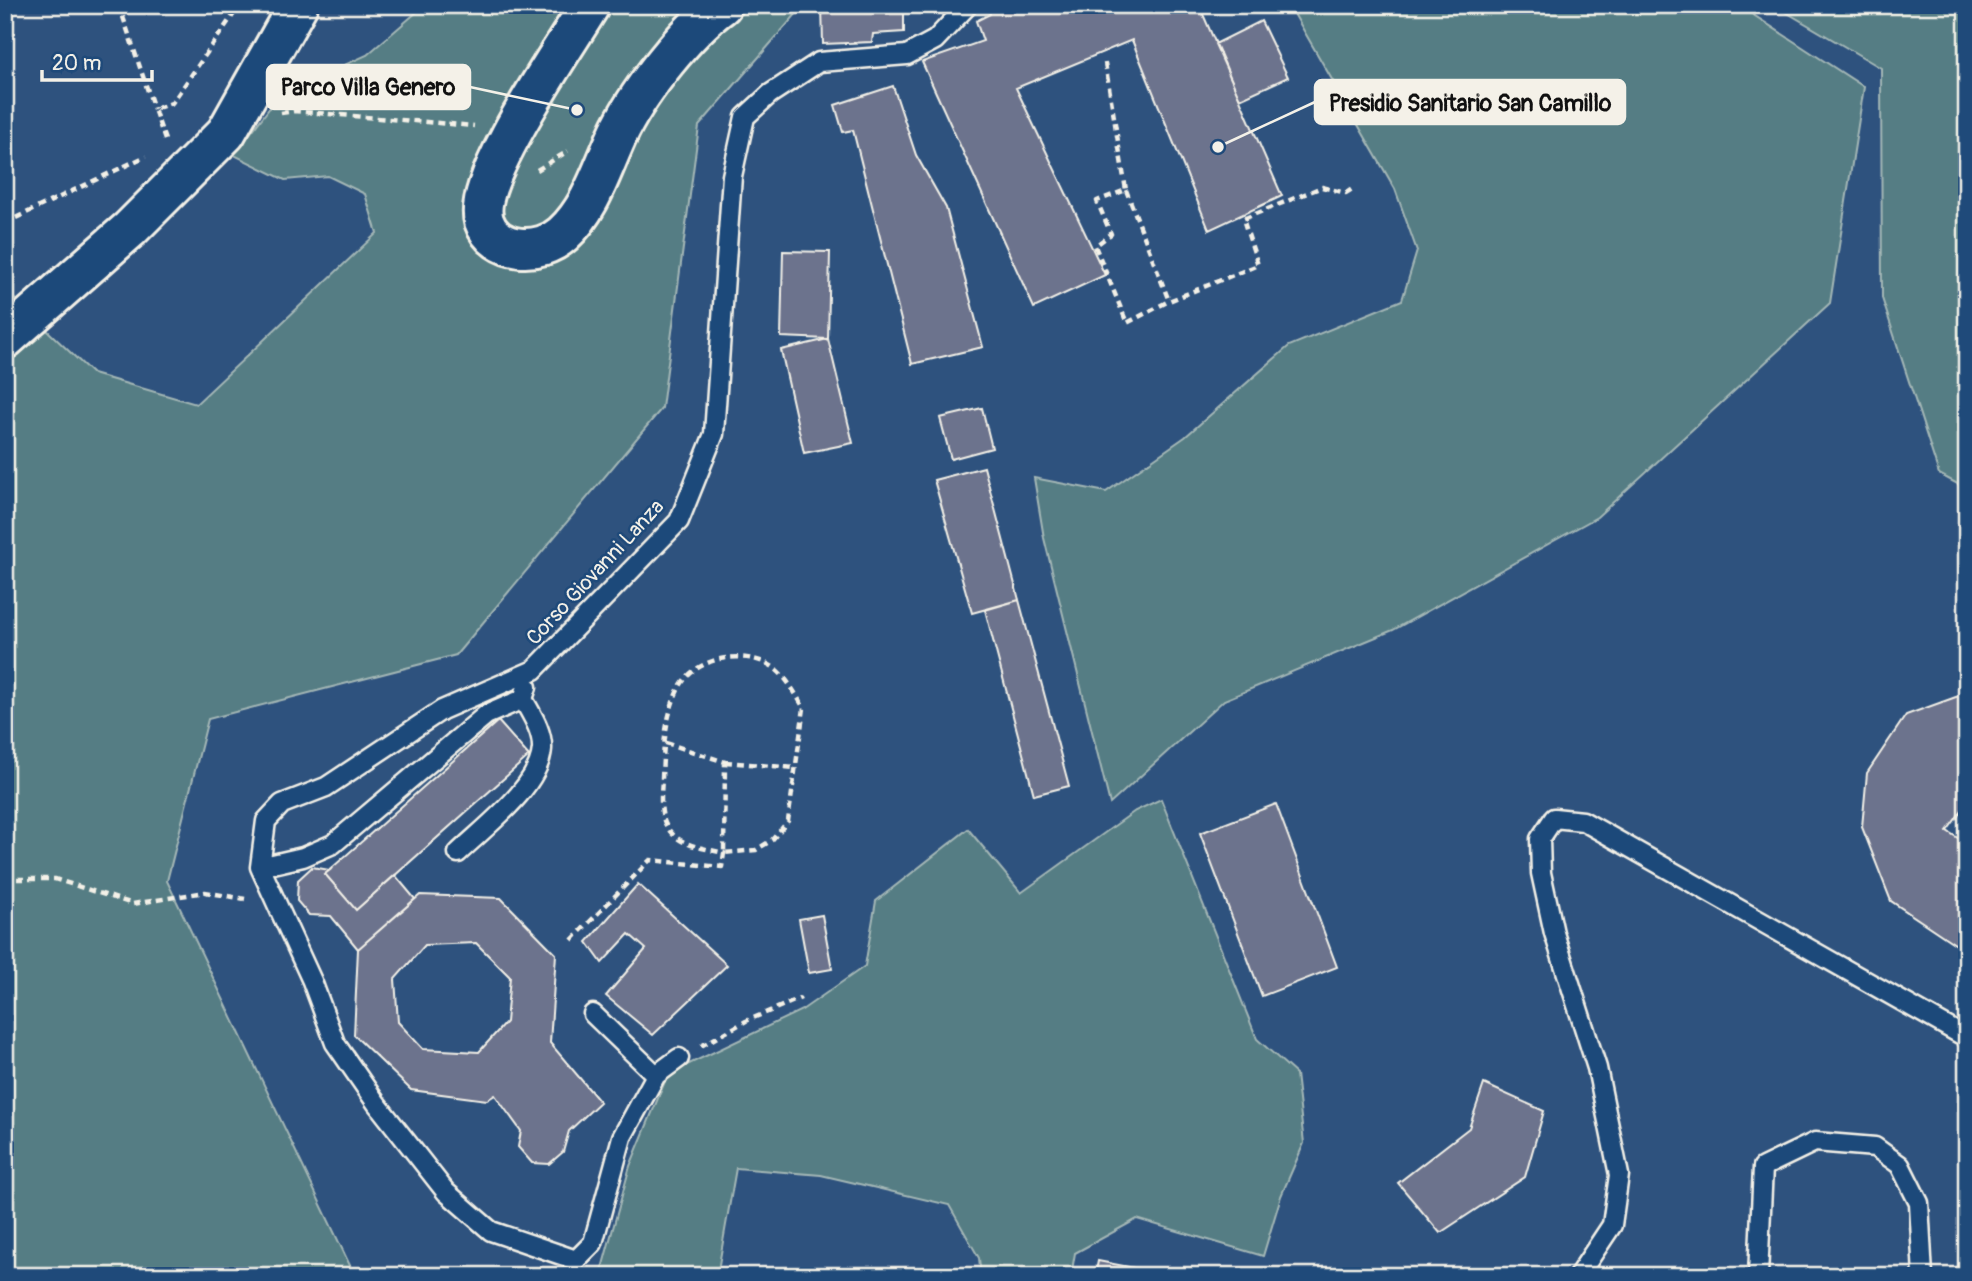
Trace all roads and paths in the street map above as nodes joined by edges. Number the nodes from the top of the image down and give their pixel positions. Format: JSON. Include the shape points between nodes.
{"nodes":[{"id":1,"x":119,"y":5,"type":"edge"},
{"id":2,"x":240,"y":5,"type":"edge"},
{"id":3,"x":298,"y":5,"type":"edge"},
{"id":4,"x":590,"y":5,"type":"edge"},
{"id":5,"x":722,"y":5,"type":"edge"},
{"id":6,"x":968,"y":5,"type":"edge"},
{"id":7,"x":1105,"y":63,"type":"dead end"},
{"id":8,"x":154,"y":109,"type":"junction"},
{"id":9,"x":514,"y":129,"type":"junction"},
{"id":10,"x":226,"y":133,"type":"junction"},
{"id":11,"x":616,"y":139,"type":"junction"},
{"id":12,"x":168,"y":146,"type":"dead end"},
{"id":13,"x":155,"y":152,"type":"dead end"},
{"id":14,"x":496,"y":169,"type":"junction"},
{"id":15,"x":1355,"y":187,"type":"dead end"},
{"id":16,"x":1126,"y":190,"type":"junction"},
{"id":17,"x":5,"y":222,"type":"edge"},
{"id":18,"x":1169,"y":301,"type":"junction"},
{"id":19,"x":5,"y":339,"type":"edge"},
{"id":20,"x":534,"y":670,"type":"junction"},
{"id":21,"x":523,"y":699,"type":"junction"},
{"id":22,"x":663,"y":742,"type":"junction"},
{"id":23,"x":725,"y":762,"type":"junction"},
{"id":24,"x":796,"y":768,"type":"junction"},
{"id":25,"x":458,"y":853,"type":"dead end"},
{"id":26,"x":724,"y":853,"type":"junction"},
{"id":27,"x":260,"y":867,"type":"junction"},
{"id":28,"x":5,"y":879,"type":"edge"},
{"id":29,"x":280,"y":906,"type":"junction"},
{"id":30,"x":572,"y":940,"type":"dead end"},
{"id":31,"x":801,"y":998,"type":"dead end"},
{"id":32,"x":593,"y":1014,"type":"dead end"},
{"id":33,"x":1967,"y":1038,"type":"edge"},
{"id":34,"x":679,"y":1058,"type":"joint"},
{"id":35,"x":656,"y":1075,"type":"junction"},
{"id":36,"x":1578,"y":1276,"type":"edge"},
{"id":37,"x":1758,"y":1276,"type":"edge"},
{"id":38,"x":1923,"y":1276,"type":"edge"}],
"edges":[{"from":1,"to":8,"type":"path"},
{"from":2,"to":8,"type":"path","via":[[173,103]]},
{"from":3,"to":10,"type":"street"},
{"from":4,"to":9,"type":"street"},
{"from":5,"to":11,"type":"street","via":[[676,51]]},
{"from":6,"to":20,"type":"lane","name":"Corso Giovanni Lanza","via":[[935,40],[907,55],[819,62],[770,94],[745,117],[732,176],[714,434],[679,521]]},
{"from":7,"to":16,"type":"path"},
{"from":8,"to":12,"type":"path"},
{"from":9,"to":10,"type":"path","via":[[293,110],[274,115],[250,131]]},
{"from":9,"to":14,"type":"street"},
{"from":10,"to":19,"type":"street","via":[[130,229]]},
{"from":11,"to":14,"type":"path","via":[[594,133],[583,136],[558,159],[527,174]]},
{"from":11,"to":14,"type":"street","via":[[581,214],[562,236],[540,246],[514,249],[493,239],[483,219],[485,197]]},
{"from":13,"to":17,"type":"path"},
{"from":15,"to":18,"type":"path","via":[[1346,193],[1322,187],[1243,219],[1258,265]]},
{"from":16,"to":18,"type":"path"},
{"from":16,"to":18,"type":"path","via":[[1097,201],[1111,234],[1095,246],[1126,323]]},
{"from":20,"to":21,"type":"lane"},
{"from":20,"to":27,"type":"lane","name":"Corso Giovanni Lanza","via":[[442,710],[326,786],[282,804],[267,821]]},
{"from":21,"to":25,"type":"lane","via":[[538,726],[542,750],[527,787]]},
{"from":21,"to":27,"type":"lane","via":[[485,715],[334,844]]},
{"from":22,"to":23,"type":"path"},
{"from":22,"to":24,"type":"path","via":[[678,689],[702,663],[739,657],[768,664],[787,681],[804,708]]},
{"from":22,"to":26,"type":"path","via":[[661,804],[666,827],[683,842]]},
{"from":23,"to":24,"type":"path"},
{"from":23,"to":26,"type":"path"},
{"from":24,"to":26,"type":"path","via":[[788,821],[772,840],[756,850]]},
{"from":26,"to":30,"type":"path","via":[[722,867],[650,860]]},
{"from":27,"to":29,"type":"lane"},
{"from":28,"to":29,"type":"path","via":[[55,879],[133,904],[205,892]]},
{"from":29,"to":35,"type":"lane","via":[[335,1043],[446,1192],[491,1231],[576,1260],[593,1243],[622,1137]]},
{"from":31,"to":34,"type":"path","via":[[746,1021]]},
{"from":32,"to":35,"type":"lane"},
{"from":33,"to":36,"type":"lane","via":[[1583,821],[1553,818],[1540,839],[1541,873],[1554,933],[1597,1068],[1619,1175],[1612,1225]]},
{"from":34,"to":35,"type":"lane"},
{"from":37,"to":38,"type":"lane","via":[[1763,1167],[1815,1142],[1875,1147],[1900,1165],[1919,1203]]}]}
